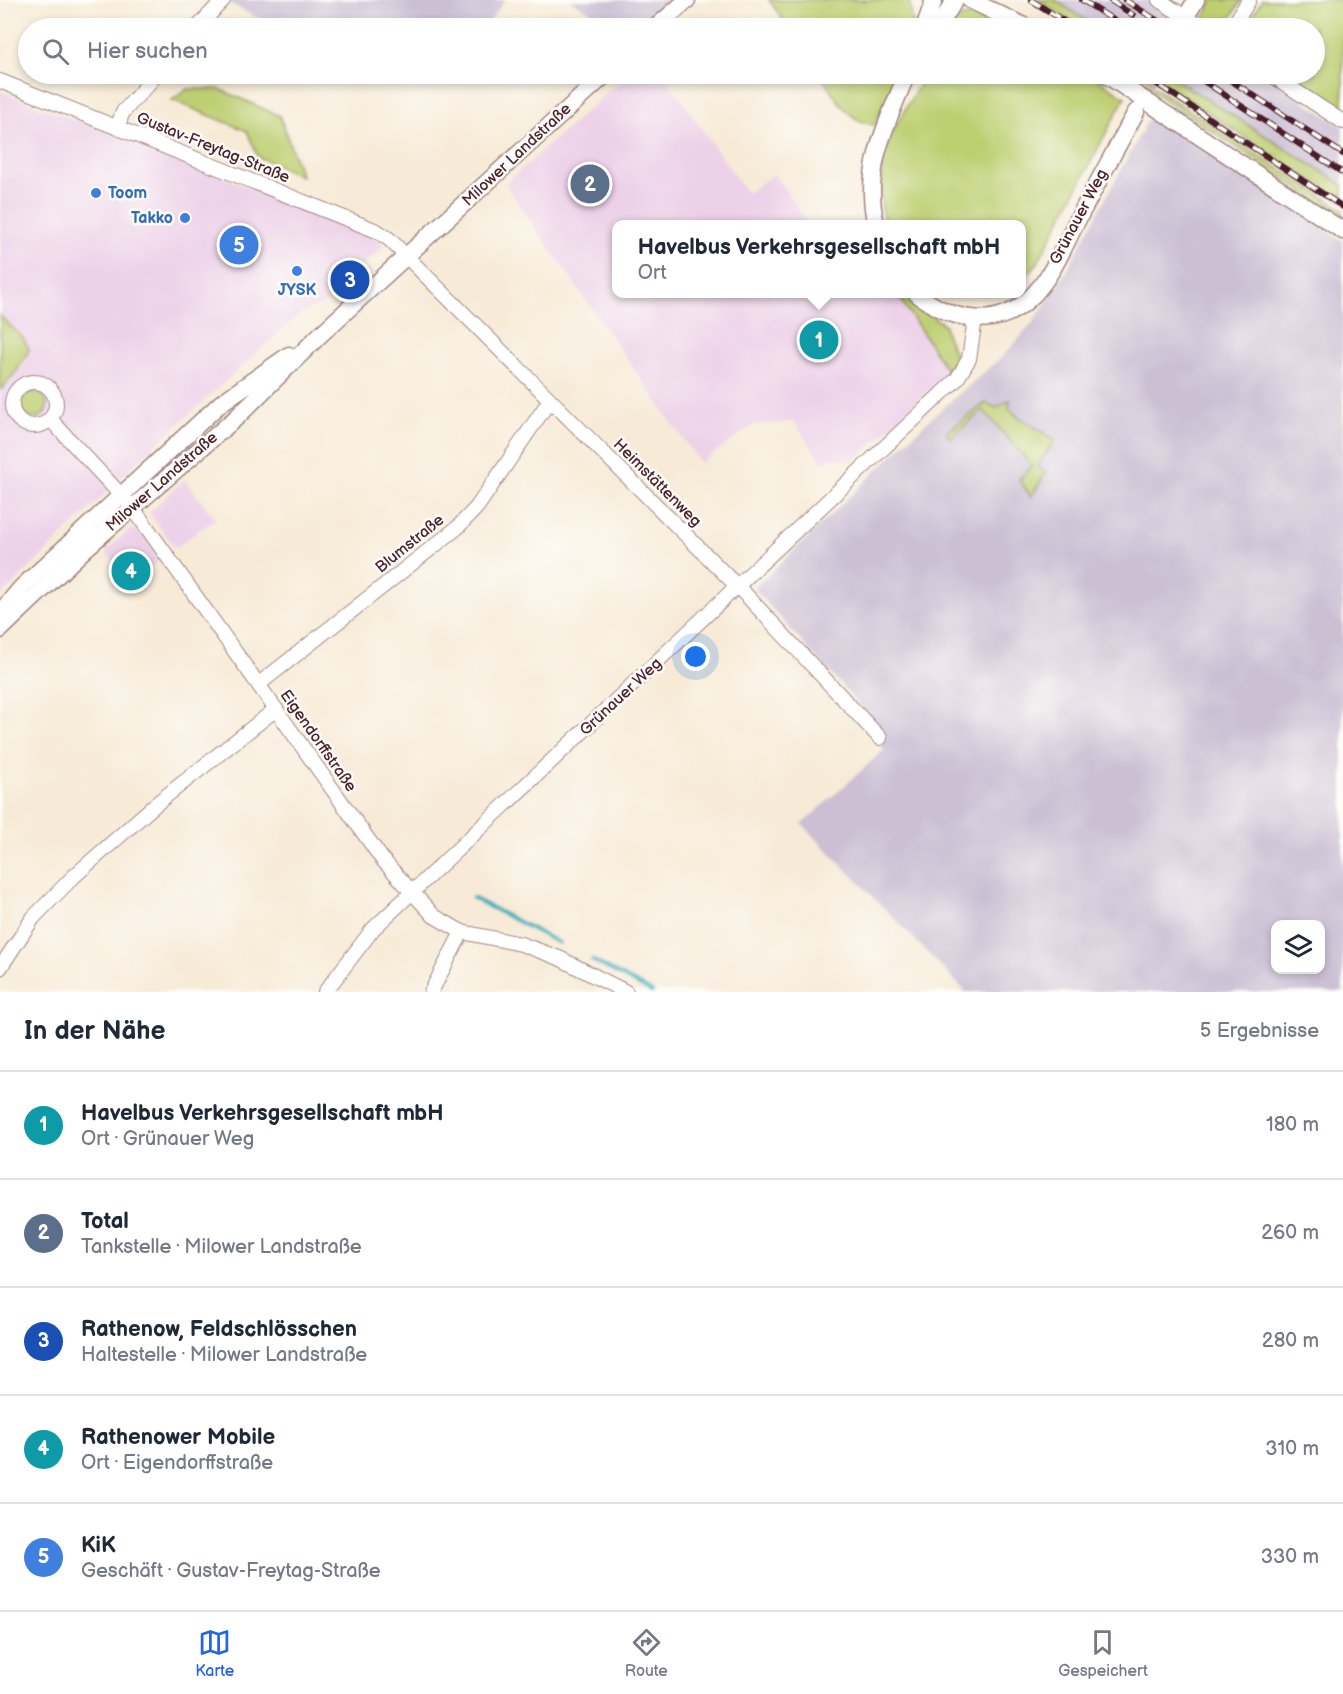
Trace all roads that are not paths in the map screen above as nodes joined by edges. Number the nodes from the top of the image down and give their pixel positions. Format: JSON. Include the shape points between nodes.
{"nodes":[{"id":1,"x":223,"y":0,"type":"edge"},
{"id":2,"x":687,"y":0,"type":"edge"},
{"id":3,"x":919,"y":0,"type":"edge"},
{"id":4,"x":934,"y":0,"type":"edge"},
{"id":5,"x":955,"y":0,"type":"edge"},
{"id":6,"x":970,"y":0,"type":"edge"},
{"id":7,"x":1159,"y":0,"type":"edge"},
{"id":8,"x":1249,"y":0,"type":"edge"},
{"id":9,"x":206,"y":18,"type":"edge"},
{"id":10,"x":666,"y":18,"type":"edge"},
{"id":11,"x":926,"y":18,"type":"edge"},
{"id":12,"x":931,"y":18,"type":"edge"},
{"id":13,"x":937,"y":18,"type":"edge"},
{"id":14,"x":1007,"y":18,"type":"edge"},
{"id":15,"x":1187,"y":18,"type":"edge"},
{"id":16,"x":1238,"y":18,"type":"edge"},
{"id":17,"x":0,"y":81,"type":"edge"},
{"id":18,"x":148,"y":84,"type":"edge"},
{"id":19,"x":595,"y":84,"type":"edge"},
{"id":20,"x":903,"y":84,"type":"edge"},
{"id":21,"x":909,"y":84,"type":"edge"},
{"id":22,"x":1120,"y":84,"type":"edge"},
{"id":23,"x":1285,"y":84,"type":"edge"},
{"id":24,"x":1136,"y":111,"type":"tunnel mouth"},
{"id":25,"x":889,"y":117,"type":"junction"},
{"id":26,"x":1343,"y":122,"type":"edge"},
{"id":27,"x":117,"y":127,"type":"junction"},
{"id":28,"x":876,"y":220,"type":"edge"},
{"id":29,"x":1343,"y":231,"type":"edge"},
{"id":30,"x":406,"y":256,"type":"junction"},
{"id":31,"x":924,"y":298,"type":"edge"},
{"id":32,"x":975,"y":319,"type":"junction"},
{"id":33,"x":322,"y":333,"type":"junction"},
{"id":34,"x":550,"y":400,"type":"junction"},
{"id":35,"x":50,"y":419,"type":"dead end"},
{"id":36,"x":121,"y":493,"type":"junction"},
{"id":37,"x":133,"y":508,"type":"junction"},
{"id":38,"x":737,"y":588,"type":"junction"},
{"id":39,"x":0,"y":613,"type":"edge"},
{"id":40,"x":0,"y":630,"type":"edge"},
{"id":41,"x":259,"y":684,"type":"junction"},
{"id":42,"x":276,"y":709,"type":"junction"},
{"id":43,"x":880,"y":738,"type":"dead end"},
{"id":44,"x":412,"y":893,"type":"junction"},
{"id":45,"x":462,"y":932,"type":"junction"},
{"id":46,"x":0,"y":968,"type":"edge"},
{"id":47,"x":325,"y":992,"type":"edge"},
{"id":48,"x":432,"y":992,"type":"edge"},
{"id":49,"x":626,"y":992,"type":"edge"}],
"edges":[{"from":1,"to":9,"type":"street"},
{"from":2,"to":10,"type":"main road"},
{"from":3,"to":11,"type":"main road"},
{"from":4,"to":12,"type":"main road"},
{"from":5,"to":13,"type":"main road"},
{"from":6,"to":14,"type":"main road"},
{"from":7,"to":15,"type":"street"},
{"from":8,"to":16,"type":"street"},
{"from":17,"to":27,"type":"street","name":"Gustav-Freytag-Straße"},
{"from":18,"to":27,"type":"street","via":[[123,112]]},
{"from":19,"to":30,"type":"main road","name":"Milower Landstraße"},
{"from":20,"to":25,"type":"main road"},
{"from":21,"to":25,"type":"main road"},
{"from":22,"to":29,"type":"main road"},
{"from":23,"to":26,"type":"street"},
{"from":24,"to":32,"type":"main road","name":"Grünauer Weg","via":[[1042,284],[1029,300],[1007,314]]},
{"from":25,"to":28,"type":"main road","via":[[874,160]]},
{"from":27,"to":30,"type":"street","name":"Gustav-Freytag-Straße","via":[[377,231]]},
{"from":30,"to":33,"type":"main road","name":"Milower Landstraße"},
{"from":30,"to":34,"type":"street","name":"Heimstättenweg"},
{"from":31,"to":32,"type":"main road","name":"Grünauer Weg","via":[[952,315]]},
{"from":32,"to":38,"type":"street","name":"Grünauer Weg","via":[[969,359],[957,379]]},
{"from":33,"to":36,"type":"main road","name":"Milower Landstraße","via":[[221,403]]},
{"from":33,"to":37,"type":"main road","name":"Milower Landstraße","via":[[237,417]]},
{"from":34,"to":38,"type":"street","name":"Heimstättenweg"},
{"from":34,"to":41,"type":"street","name":"Blumstraße","via":[[477,507],[457,528]]},
{"from":35,"to":36,"type":"street","name":"Eigendorffstraße"},
{"from":36,"to":37,"type":"street","name":"Eigendorffstraße"},
{"from":36,"to":39,"type":"main road","name":"Milower Landstraße"},
{"from":37,"to":40,"type":"main road","name":"Milower Landstraße"},
{"from":37,"to":41,"type":"street","name":"Eigendorffstraße"},
{"from":38,"to":43,"type":"street","name":"Heimstättenweg"},
{"from":38,"to":44,"type":"street","name":"Grünauer Weg"},
{"from":41,"to":42,"type":"street","name":"Eigendorffstraße"},
{"from":42,"to":44,"type":"street","name":"Eigendorffstraße","via":[[382,859]]},
{"from":42,"to":46,"type":"street","via":[[156,804],[72,878],[33,918]]},
{"from":44,"to":45,"type":"street","name":"Eigendorffstraße","via":[[434,916]]},
{"from":44,"to":47,"type":"street","name":"Grünauer Weg","via":[[354,950]]},
{"from":45,"to":48,"type":"street"},
{"from":45,"to":49,"type":"street","name":"Eigendorffstraße","via":[[520,944],[559,958]]}]}
